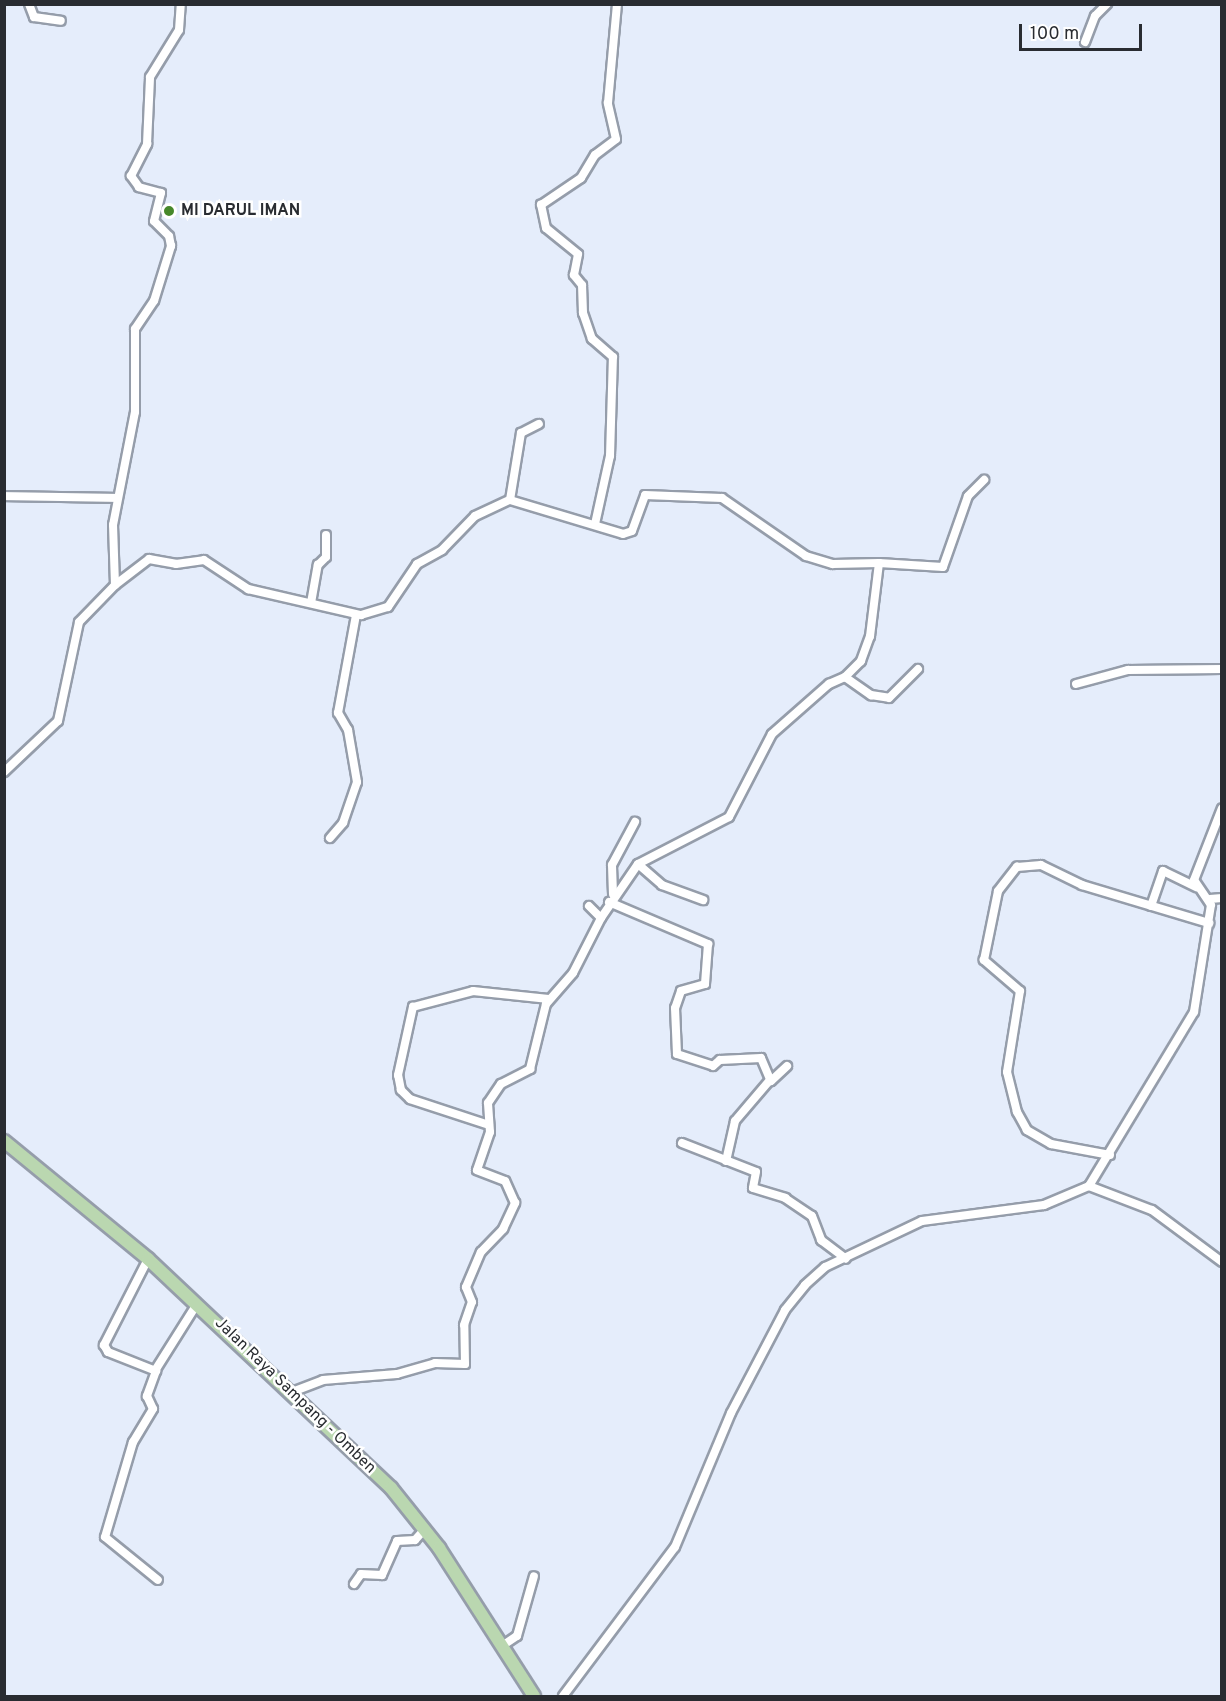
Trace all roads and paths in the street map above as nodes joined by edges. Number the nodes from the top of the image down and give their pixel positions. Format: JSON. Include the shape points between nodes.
{"nodes":[{"id":1,"x":29,"y":4,"type":"edge"},
{"id":2,"x":180,"y":4,"type":"edge"},
{"id":3,"x":617,"y":4,"type":"edge"},
{"id":4,"x":1107,"y":4,"type":"edge"},
{"id":5,"x":61,"y":21,"type":"dead end"},
{"id":6,"x":1084,"y":42,"type":"dead end"},
{"id":7,"x":539,"y":424,"type":"dead end"},
{"id":8,"x":984,"y":480,"type":"dead end"},
{"id":9,"x":4,"y":496,"type":"edge"},
{"id":10,"x":117,"y":498,"type":"junction"},
{"id":11,"x":510,"y":500,"type":"junction"},
{"id":12,"x":595,"y":524,"type":"junction"},
{"id":13,"x":326,"y":535,"type":"dead end"},
{"id":14,"x":879,"y":563,"type":"junction"},
{"id":15,"x":115,"y":585,"type":"junction"},
{"id":16,"x":311,"y":603,"type":"junction"},
{"id":17,"x":356,"y":615,"type":"junction"},
{"id":18,"x":918,"y":669,"type":"dead end"},
{"id":19,"x":1221,"y":669,"type":"edge"},
{"id":20,"x":845,"y":677,"type":"junction"},
{"id":21,"x":1076,"y":684,"type":"dead end"},
{"id":22,"x":4,"y":772,"type":"edge"},
{"id":23,"x":1221,"y":808,"type":"edge"},
{"id":24,"x":635,"y":822,"type":"dead end"},
{"id":25,"x":330,"y":838,"type":"dead end"},
{"id":26,"x":639,"y":864,"type":"junction"},
{"id":27,"x":1196,"y":886,"type":"junction"},
{"id":28,"x":611,"y":898,"type":"junction"},
{"id":29,"x":1221,"y":898,"type":"edge"},
{"id":30,"x":1210,"y":899,"type":"junction"},
{"id":31,"x":703,"y":900,"type":"dead end"},
{"id":32,"x":590,"y":906,"type":"dead end"},
{"id":33,"x":1151,"y":906,"type":"junction"},
{"id":34,"x":601,"y":918,"type":"junction"},
{"id":35,"x":1209,"y":924,"type":"junction"},
{"id":36,"x":549,"y":999,"type":"junction"},
{"id":37,"x":787,"y":1066,"type":"dead end"},
{"id":38,"x":770,"y":1080,"type":"junction"},
{"id":39,"x":489,"y":1125,"type":"junction"},
{"id":40,"x":4,"y":1142,"type":"edge"},
{"id":41,"x":682,"y":1143,"type":"dead end"},
{"id":42,"x":1110,"y":1155,"type":"junction"},
{"id":43,"x":726,"y":1161,"type":"junction"},
{"id":44,"x":1089,"y":1186,"type":"junction"},
{"id":45,"x":148,"y":1258,"type":"junction"},
{"id":46,"x":846,"y":1258,"type":"junction"},
{"id":47,"x":1221,"y":1262,"type":"edge"},
{"id":48,"x":197,"y":1304,"type":"junction"},
{"id":49,"x":156,"y":1369,"type":"junction"},
{"id":50,"x":292,"y":1392,"type":"junction"},
{"id":51,"x":425,"y":1529,"type":"junction"},
{"id":52,"x":534,"y":1576,"type":"dead end"},
{"id":53,"x":158,"y":1580,"type":"dead end"},
{"id":54,"x":354,"y":1584,"type":"dead end"},
{"id":55,"x":502,"y":1646,"type":"junction"},
{"id":56,"x":534,"y":1696,"type":"edge"},
{"id":57,"x":563,"y":1696,"type":"edge"}],
"edges":[{"from":1,"to":5,"type":"street","via":[[34,17]]},
{"from":2,"to":10,"type":"street","via":[[179,30],[150,77],[147,144],[131,176],[139,187],[161,193],[154,221],[169,236],[171,246],[154,301],[135,328],[135,412]]},
{"from":3,"to":12,"type":"street","via":[[608,104],[616,139],[595,155],[581,178],[541,205],[546,228],[578,254],[574,275],[582,285],[583,313],[592,339],[613,357],[610,456]]},
{"from":4,"to":6,"type":"street","via":[[1095,16]]},
{"from":7,"to":11,"type":"street","via":[[521,433]]},
{"from":8,"to":14,"type":"street","via":[[968,496],[943,567]]},
{"from":9,"to":10,"type":"street"},
{"from":10,"to":15,"type":"street","via":[[111,547]]},
{"from":11,"to":12,"type":"street"},
{"from":11,"to":17,"type":"street","via":[[475,516],[442,550],[417,564],[388,607]]},
{"from":12,"to":14,"type":"street","via":[[630,533],[647,495],[722,498],[806,556],[833,564]]},
{"from":13,"to":16,"type":"street","via":[[326,557],[318,565]]},
{"from":14,"to":20,"type":"street","via":[[870,636],[861,661]]},
{"from":15,"to":16,"type":"street","via":[[149,559],[176,564],[204,560],[248,589]]},
{"from":15,"to":22,"type":"street","via":[[79,622],[58,721]]},
{"from":16,"to":17,"type":"street"},
{"from":17,"to":25,"type":"street","via":[[338,713],[348,730],[357,782],[343,823]]},
{"from":18,"to":20,"type":"street","via":[[889,698],[871,695]]},
{"from":19,"to":21,"type":"street","via":[[1128,670]]},
{"from":20,"to":26,"type":"street","via":[[777,728],[729,817]]},
{"from":23,"to":27,"type":"street","via":[[1197,868]]},
{"from":24,"to":28,"type":"street","via":[[612,865]]},
{"from":26,"to":28,"type":"street"},
{"from":26,"to":31,"type":"street","via":[[662,885]]},
{"from":27,"to":30,"type":"street"},
{"from":27,"to":33,"type":"street","via":[[1163,870]]},
{"from":28,"to":34,"type":"street"},
{"from":28,"to":38,"type":"street","via":[[708,944],[705,984],[681,991],[675,1008],[677,1054],[713,1066],[720,1060],[763,1058]]},
{"from":29,"to":30,"type":"street"},
{"from":30,"to":35,"type":"street"},
{"from":32,"to":34,"type":"street"},
{"from":33,"to":35,"type":"street"},
{"from":33,"to":42,"type":"street","via":[[1030,864],[1009,872],[998,891],[986,938],[985,964],[1020,991],[1007,1072],[1023,1124],[1057,1147]]},
{"from":34,"to":36,"type":"street","via":[[573,973]]},
{"from":35,"to":42,"type":"street","via":[[1194,1012]]},
{"from":36,"to":39,"type":"street","via":[[530,1069],[495,1090],[487,1110]]},
{"from":36,"to":39,"type":"street","via":[[473,991],[413,1007],[398,1075],[401,1090],[410,1099]]},
{"from":37,"to":38,"type":"street"},
{"from":38,"to":43,"type":"street","via":[[735,1120]]},
{"from":39,"to":50,"type":"street","via":[[477,1170],[505,1181],[514,1203],[503,1229],[481,1252],[466,1287],[472,1302],[464,1325],[465,1364],[435,1363],[397,1374],[323,1380]]},
{"from":40,"to":45,"type":"main road","name":"Jalan Raya Sampang - Omben"},
{"from":41,"to":43,"type":"street"},
{"from":42,"to":44,"type":"street"},
{"from":43,"to":46,"type":"street","via":[[756,1172],[754,1190],[785,1198],[812,1216],[821,1240]]},
{"from":44,"to":46,"type":"street","via":[[1044,1205],[922,1221]]},
{"from":44,"to":47,"type":"street","via":[[1152,1210]]},
{"from":45,"to":48,"type":"main road","name":"Jalan Raya Sampang - Omben"},
{"from":45,"to":49,"type":"street","via":[[104,1348]]},
{"from":46,"to":57,"type":"street","via":[[818,1272],[785,1310],[706,1464],[675,1547]]},
{"from":48,"to":49,"type":"street"},
{"from":48,"to":50,"type":"main road","name":"Jalan Raya Sampang - Omben"},
{"from":49,"to":53,"type":"street","via":[[147,1396],[153,1409],[132,1442],[105,1537]]},
{"from":50,"to":51,"type":"main road","name":"Jalan Raya Sampang - Omben","via":[[391,1488]]},
{"from":51,"to":54,"type":"street","via":[[415,1540],[397,1540],[382,1575],[361,1574]]},
{"from":51,"to":55,"type":"main road","name":"Jalan Raya Sampang - Omben"},
{"from":52,"to":55,"type":"street","via":[[517,1636]]},
{"from":55,"to":56,"type":"main road","name":"Jalan Raya Sampang - Omben"}]}
